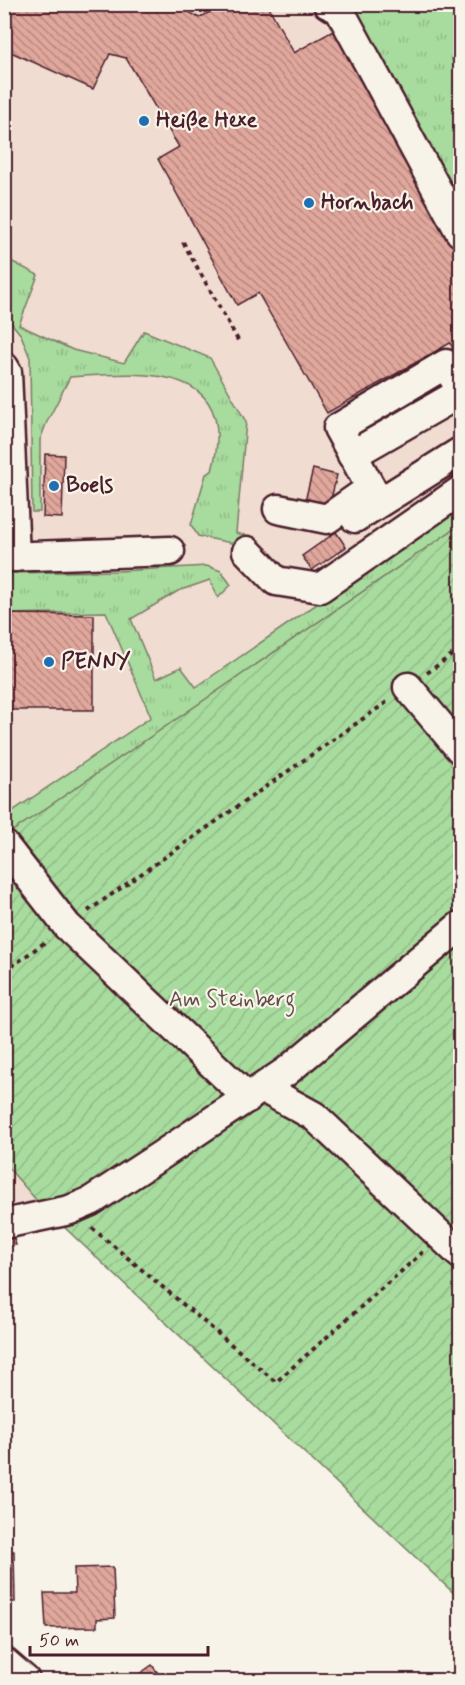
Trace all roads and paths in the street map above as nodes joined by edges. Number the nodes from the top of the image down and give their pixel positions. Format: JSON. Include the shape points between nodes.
{"nodes":[{"id":1,"x":328,"y":4,"type":"edge"},
{"id":2,"x":460,"y":232,"type":"edge"},
{"id":3,"x":183,"y":242,"type":"dead end"},
{"id":4,"x":239,"y":342,"type":"dead end"},
{"id":5,"x":4,"y":368,"type":"edge"},
{"id":6,"x":460,"y":391,"type":"edge"},
{"id":7,"x":460,"y":452,"type":"edge"},
{"id":8,"x":8,"y":477,"type":"edge"},
{"id":9,"x":460,"y":491,"type":"edge"},
{"id":10,"x":276,"y":516,"type":"dead end"},
{"id":11,"x":331,"y":525,"type":"junction"},
{"id":12,"x":170,"y":550,"type":"dead end"},
{"id":13,"x":247,"y":551,"type":"dead end"},
{"id":14,"x":10,"y":557,"type":"edge"},
{"id":15,"x":460,"y":649,"type":"edge"},
{"id":16,"x":408,"y":687,"type":"junction"},
{"id":17,"x":460,"y":749,"type":"edge"},
{"id":18,"x":4,"y":845,"type":"edge"},
{"id":19,"x":67,"y":926,"type":"junction"},
{"id":20,"x":460,"y":926,"type":"edge"},
{"id":21,"x":4,"y":972,"type":"edge"},
{"id":22,"x":256,"y":1093,"type":"junction"},
{"id":23,"x":70,"y":1210,"type":"junction"},
{"id":24,"x":4,"y":1224,"type":"edge"},
{"id":25,"x":451,"y":1245,"type":"edge"},
{"id":26,"x":4,"y":1662,"type":"edge"},
{"id":27,"x":25,"y":1680,"type":"edge"}],
"edges":[{"from":1,"to":2,"type":"street","via":[[339,9]]},
{"from":3,"to":4,"type":"path"},
{"from":5,"to":8,"type":"street"},
{"from":6,"to":11,"type":"street","via":[[446,364],[338,428],[370,488]]},
{"from":7,"to":11,"type":"street"},
{"from":8,"to":14,"type":"street"},
{"from":9,"to":13,"type":"street","via":[[320,588],[276,581]]},
{"from":10,"to":11,"type":"street"},
{"from":12,"to":14,"type":"street"},
{"from":15,"to":16,"type":"path"},
{"from":16,"to":17,"type":"street"},
{"from":16,"to":19,"type":"path"},
{"from":18,"to":19,"type":"street"},
{"from":19,"to":21,"type":"path"},
{"from":19,"to":22,"type":"street"},
{"from":20,"to":22,"type":"street"},
{"from":22,"to":23,"type":"street","via":[[91,1201]]},
{"from":22,"to":25,"type":"street","via":[[314,1116]]},
{"from":23,"to":24,"type":"street"},
{"from":23,"to":25,"type":"path","via":[[276,1382]]},
{"from":26,"to":27,"type":"street"}]}
